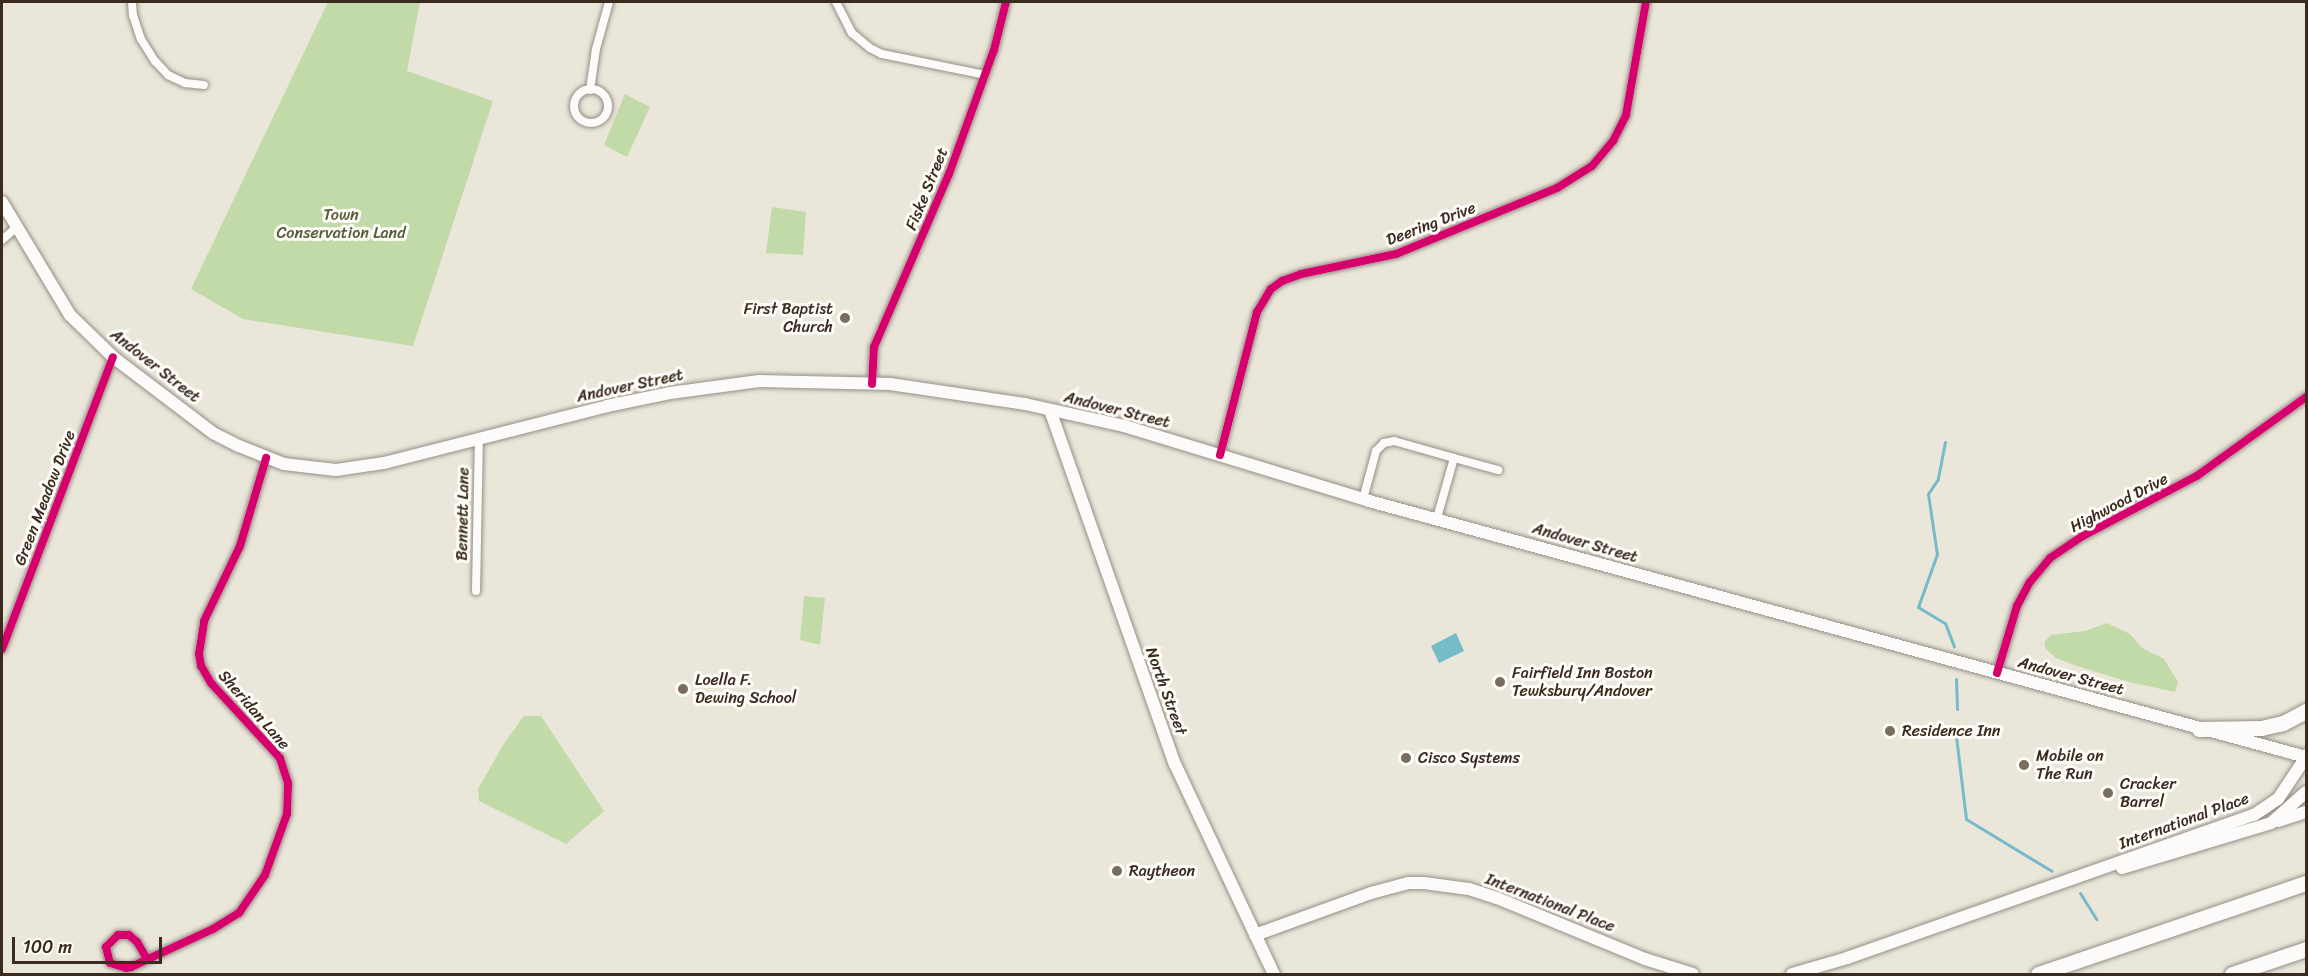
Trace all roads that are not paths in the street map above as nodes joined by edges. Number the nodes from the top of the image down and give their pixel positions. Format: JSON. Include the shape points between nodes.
{"nodes":[{"id":1,"x":132,"y":2,"type":"edge"},
{"id":2,"x":609,"y":2,"type":"edge"},
{"id":3,"x":836,"y":2,"type":"edge"},
{"id":4,"x":1006,"y":2,"type":"edge"},
{"id":5,"x":1646,"y":2,"type":"edge"},
{"id":6,"x":985,"y":75,"type":"junction"},
{"id":7,"x":204,"y":85,"type":"dead end"},
{"id":8,"x":590,"y":90,"type":"junction"},
{"id":9,"x":2,"y":202,"type":"edge"},
{"id":10,"x":16,"y":228,"type":"junction"},
{"id":11,"x":2,"y":240,"type":"edge"},
{"id":12,"x":113,"y":357,"type":"junction"},
{"id":13,"x":872,"y":384,"type":"junction"},
{"id":14,"x":2307,"y":398,"type":"edge"},
{"id":15,"x":1050,"y":410,"type":"junction"},
{"id":16,"x":479,"y":438,"type":"junction"},
{"id":17,"x":1220,"y":455,"type":"junction"},
{"id":18,"x":266,"y":458,"type":"junction"},
{"id":19,"x":1454,"y":458,"type":"junction"},
{"id":20,"x":1498,"y":470,"type":"dead end"},
{"id":21,"x":1362,"y":499,"type":"junction"},
{"id":22,"x":1437,"y":518,"type":"junction"},
{"id":23,"x":476,"y":591,"type":"dead end"},
{"id":24,"x":2,"y":649,"type":"edge"},
{"id":25,"x":1997,"y":673,"type":"junction"},
{"id":26,"x":2307,"y":711,"type":"edge"},
{"id":27,"x":2199,"y":729,"type":"junction"},
{"id":28,"x":2306,"y":757,"type":"edge"},
{"id":29,"x":2307,"y":792,"type":"edge"},
{"id":30,"x":2307,"y":812,"type":"edge"},
{"id":31,"x":2271,"y":823,"type":"junction"},
{"id":32,"x":2085,"y":875,"type":"junction"},
{"id":33,"x":2307,"y":883,"type":"edge"},
{"id":34,"x":1255,"y":935,"type":"junction"},
{"id":35,"x":2307,"y":950,"type":"edge"},
{"id":36,"x":147,"y":959,"type":"junction"},
{"id":37,"x":1274,"y":975,"type":"edge"},
{"id":38,"x":1693,"y":975,"type":"edge"},
{"id":39,"x":1792,"y":975,"type":"edge"},
{"id":40,"x":2038,"y":975,"type":"edge"},
{"id":41,"x":2232,"y":975,"type":"edge"}],
"edges":[{"from":1,"to":7,"type":"street","via":[[141,39],[154,61],[185,83]]},
{"from":2,"to":8,"type":"street","via":[[594,57]]},
{"from":3,"to":6,"type":"street","via":[[852,33],[882,54]]},
{"from":4,"to":6,"type":"street","name":"Fiske Street"},
{"from":5,"to":17,"type":"street","name":"Deering Drive","via":[[1626,115],[1613,141],[1592,166],[1557,188],[1396,254],[1301,274],[1271,289],[1257,312]]},
{"from":6,"to":13,"type":"street","name":"Fiske Street","via":[[949,174],[874,347]]},
{"from":8,"to":8,"type":"street","via":[[576,98],[574,109],[584,122],[595,123],[604,117],[608,107],[600,93]]},
{"from":9,"to":10,"type":"main road","name":"Andover Street"},
{"from":10,"to":11,"type":"street"},
{"from":10,"to":12,"type":"main road","name":"Andover Street","via":[[70,315]]},
{"from":12,"to":18,"type":"main road","name":"Andover Street","via":[[213,433]]},
{"from":12,"to":24,"type":"street","name":"Green Meadow Drive"},
{"from":13,"to":15,"type":"main road","name":"Andover Street"},
{"from":13,"to":16,"type":"main road","name":"Andover Street","via":[[759,381],[670,393]]},
{"from":14,"to":25,"type":"street","name":"Highwood Drive","via":[[2197,476],[2050,558],[2016,606]]},
{"from":15,"to":17,"type":"main road","name":"Andover Street","via":[[1124,426]]},
{"from":15,"to":34,"type":"main road","name":"North Street","via":[[1175,764]]},
{"from":16,"to":18,"type":"main road","name":"Andover Street","via":[[384,463],[336,470]]},
{"from":16,"to":23,"type":"street","name":"Bennett Lane"},
{"from":17,"to":21,"type":"main road","name":"Andover Street"},
{"from":18,"to":36,"type":"street","name":"Sheridan Lane","via":[[240,546],[204,621],[199,654],[211,683],[280,758],[288,783],[287,814],[265,875],[239,913]]},
{"from":19,"to":20,"type":"street"},
{"from":19,"to":21,"type":"street","via":[[1394,441],[1384,443],[1376,451]]},
{"from":19,"to":22,"type":"street"},
{"from":21,"to":22,"type":"main road","name":"Andover Street"},
{"from":22,"to":25,"type":"main road","name":"Andover Street"},
{"from":25,"to":27,"type":"main road","name":"Andover Street"},
{"from":26,"to":27,"type":"highway","via":[[2261,728]]},
{"from":27,"to":28,"type":"main road","name":"Andover Street"},
{"from":28,"to":32,"type":"main road","name":"International Place","via":[[2278,799],[2254,815]]},
{"from":29,"to":31,"type":"main road","name":"International Place"},
{"from":30,"to":31,"type":"main road"},
{"from":31,"to":32,"type":"main road","name":"International Place","via":[[2139,865]]},
{"from":32,"to":39,"type":"main road","name":"International Place"},
{"from":33,"to":40,"type":"highway"},
{"from":34,"to":37,"type":"main road","name":"North Street"},
{"from":34,"to":38,"type":"main road","name":"International Place","via":[[1371,893],[1424,883],[1469,889],[1497,898]]},
{"from":35,"to":41,"type":"highway"},
{"from":36,"to":36,"type":"street","name":"Sheridan Lane","via":[[120,968],[110,963],[106,947],[117,935],[129,935]]}]}
